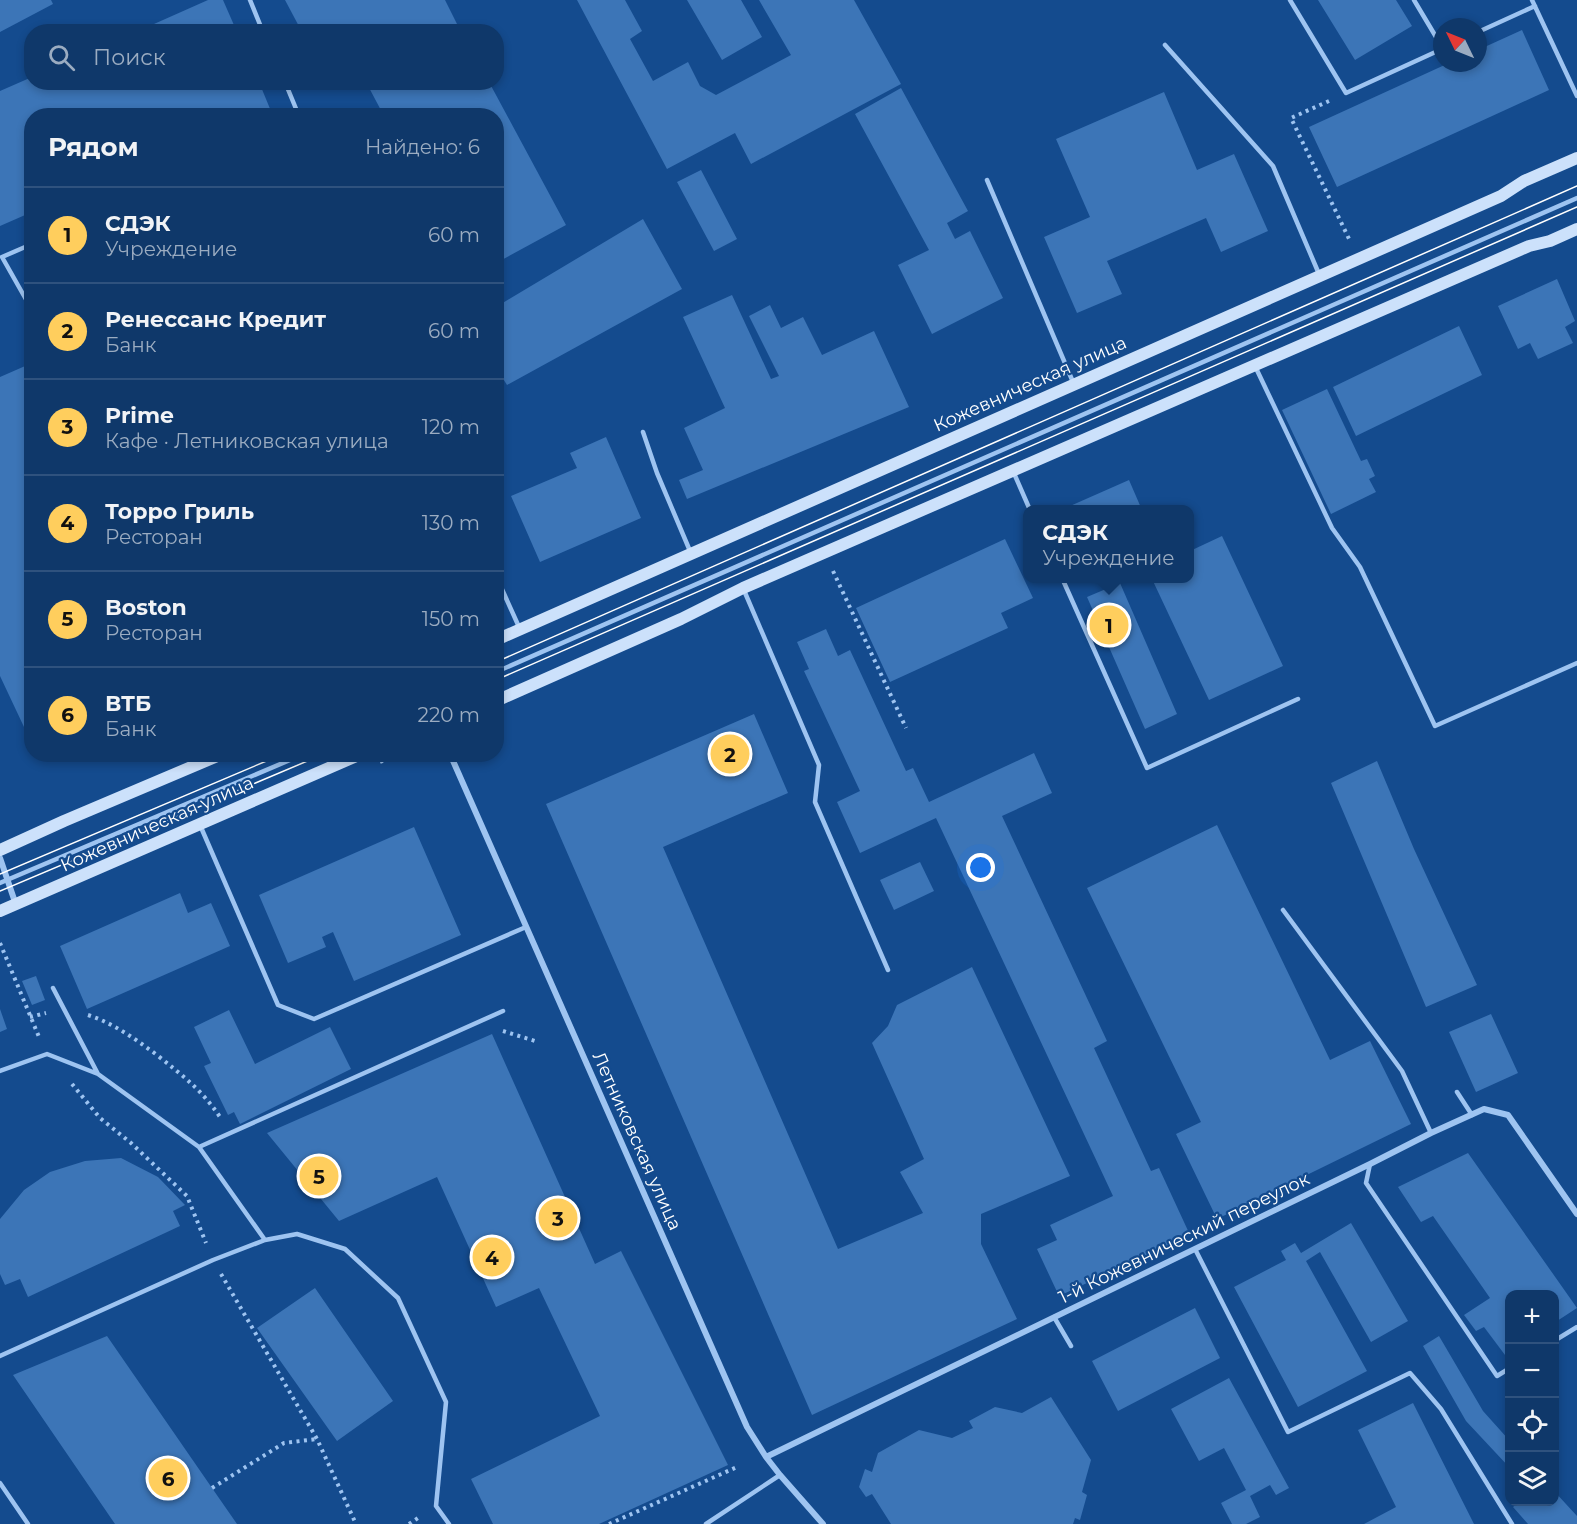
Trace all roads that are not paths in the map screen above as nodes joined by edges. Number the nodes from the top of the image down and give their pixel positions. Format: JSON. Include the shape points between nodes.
{"nodes":[{"id":1,"x":250,"y":0,"type":"edge"},
{"id":2,"x":1290,"y":0,"type":"edge"},
{"id":3,"x":1414,"y":0,"type":"edge"},
{"id":4,"x":1532,"y":0,"type":"edge"},
{"id":5,"x":1534,"y":6,"type":"junction"},
{"id":6,"x":260,"y":24,"type":"edge"},
{"id":7,"x":1487,"y":28,"type":"edge"},
{"id":8,"x":1433,"y":33,"type":"edge"},
{"id":9,"x":1165,"y":45,"type":"dead end"},
{"id":10,"x":1433,"y":52,"type":"edge"},
{"id":11,"x":288,"y":90,"type":"edge"},
{"id":12,"x":1577,"y":96,"type":"edge"},
{"id":13,"x":296,"y":108,"type":"edge"},
{"id":14,"x":1577,"y":158,"type":"edge"},
{"id":15,"x":987,"y":180,"type":"dead end"},
{"id":16,"x":1577,"y":198,"type":"edge"},
{"id":17,"x":1577,"y":229,"type":"edge"},
{"id":18,"x":24,"y":247,"type":"edge"},
{"id":19,"x":1320,"y":276,"type":"junction"},
{"id":20,"x":24,"y":296,"type":"edge"},
{"id":21,"x":1255,"y":366,"type":"junction"},
{"id":22,"x":1074,"y":385,"type":"junction"},
{"id":23,"x":643,"y":432,"type":"dead end"},
{"id":24,"x":1013,"y":471,"type":"junction"},
{"id":25,"x":1028,"y":505,"type":"edge"},
{"id":26,"x":691,"y":554,"type":"junction"},
{"id":27,"x":1064,"y":583,"type":"edge"},
{"id":28,"x":743,"y":588,"type":"junction"},
{"id":29,"x":504,"y":594,"type":"edge"},
{"id":30,"x":520,"y":630,"type":"junction"},
{"id":31,"x":504,"y":637,"type":"edge"},
{"id":32,"x":1577,"y":663,"type":"edge"},
{"id":33,"x":504,"y":668,"type":"edge"},
{"id":34,"x":504,"y":697,"type":"edge"},
{"id":35,"x":1298,"y":699,"type":"dead end"},
{"id":36,"x":203,"y":762,"type":"edge"},
{"id":37,"x":285,"y":762,"type":"edge"},
{"id":38,"x":343,"y":762,"type":"edge"},
{"id":39,"x":454,"y":762,"type":"edge"},
{"id":40,"x":200,"y":825,"type":"junction"},
{"id":41,"x":0,"y":850,"type":"edge"},
{"id":42,"x":0,"y":858,"type":"edge"},
{"id":43,"x":8,"y":880,"type":"junction"},
{"id":44,"x":0,"y":883,"type":"edge"},
{"id":45,"x":16,"y":905,"type":"junction"},
{"id":46,"x":1283,"y":910,"type":"dead end"},
{"id":47,"x":0,"y":911,"type":"edge"},
{"id":48,"x":526,"y":927,"type":"junction"},
{"id":49,"x":888,"y":970,"type":"dead end"},
{"id":50,"x":53,"y":988,"type":"dead end"},
{"id":51,"x":503,"y":1011,"type":"dead end"},
{"id":52,"x":0,"y":1071,"type":"edge"},
{"id":53,"x":98,"y":1074,"type":"junction"},
{"id":54,"x":1457,"y":1092,"type":"dead end"},
{"id":55,"x":1472,"y":1115,"type":"junction"},
{"id":56,"x":1431,"y":1133,"type":"junction"},
{"id":57,"x":199,"y":1147,"type":"junction"},
{"id":58,"x":1370,"y":1164,"type":"junction"},
{"id":59,"x":1577,"y":1214,"type":"edge"},
{"id":60,"x":265,"y":1240,"type":"junction"},
{"id":61,"x":1195,"y":1249,"type":"junction"},
{"id":62,"x":1054,"y":1317,"type":"junction"},
{"id":63,"x":1577,"y":1327,"type":"edge"},
{"id":64,"x":1559,"y":1338,"type":"edge"},
{"id":65,"x":1071,"y":1346,"type":"dead end"},
{"id":66,"x":0,"y":1356,"type":"edge"},
{"id":67,"x":1505,"y":1371,"type":"edge"},
{"id":68,"x":766,"y":1457,"type":"junction"},
{"id":69,"x":780,"y":1475,"type":"junction"},
{"id":70,"x":0,"y":1482,"type":"edge"},
{"id":71,"x":28,"y":1524,"type":"edge"},
{"id":72,"x":448,"y":1524,"type":"edge"},
{"id":73,"x":706,"y":1524,"type":"edge"},
{"id":74,"x":823,"y":1524,"type":"edge"},
{"id":75,"x":1512,"y":1524,"type":"edge"}],
"edges":[{"from":1,"to":6,"type":"lane"},
{"from":2,"to":10,"type":"lane","via":[[1346,93]]},
{"from":3,"to":8,"type":"lane"},
{"from":4,"to":5,"type":"lane"},
{"from":5,"to":7,"type":"lane"},
{"from":5,"to":12,"type":"lane"},
{"from":9,"to":19,"type":"lane","via":[[1273,166]]},
{"from":11,"to":13,"type":"lane"},
{"from":14,"to":19,"type":"main road","name":"Кожевническая улица"},
{"from":15,"to":22,"type":"lane"},
{"from":16,"to":33,"type":"lane"},
{"from":17,"to":21,"type":"main road","via":[[1529,246]]},
{"from":18,"to":20,"type":"lane","via":[[2,257]]},
{"from":19,"to":22,"type":"main road","name":"Кожевническая улица"},
{"from":21,"to":24,"type":"main road"},
{"from":21,"to":32,"type":"lane","via":[[1332,528],[1360,567],[1436,726]]},
{"from":22,"to":26,"type":"main road","name":"Кожевническая улица"},
{"from":23,"to":26,"type":"lane"},
{"from":24,"to":25,"type":"lane"},
{"from":24,"to":28,"type":"main road"},
{"from":26,"to":30,"type":"main road","name":"Кожевническая улица"},
{"from":27,"to":35,"type":"lane","via":[[1147,768]]},
{"from":28,"to":34,"type":"main road"},
{"from":28,"to":49,"type":"lane","via":[[819,765],[815,802]]},
{"from":29,"to":30,"type":"lane"},
{"from":30,"to":31,"type":"main road","name":"Кожевническая улица"},
{"from":36,"to":41,"type":"main road","name":"Кожевническая улица"},
{"from":37,"to":43,"type":"lane"},
{"from":38,"to":40,"type":"main road","name":"Кожевническая улица"},
{"from":39,"to":48,"type":"street","name":"Летниковская улица"},
{"from":40,"to":45,"type":"main road","name":"Кожевническая улица"},
{"from":40,"to":48,"type":"lane","via":[[278,1005],[314,1019]]},
{"from":42,"to":43,"type":"street"},
{"from":43,"to":44,"type":"lane"},
{"from":43,"to":45,"type":"street"},
{"from":45,"to":47,"type":"main road","name":"Кожевническая улица"},
{"from":46,"to":56,"type":"lane","via":[[1402,1071]]},
{"from":48,"to":68,"type":"street","name":"Летниковская улица","via":[[747,1427]]},
{"from":50,"to":53,"type":"lane"},
{"from":51,"to":57,"type":"lane"},
{"from":52,"to":53,"type":"lane","via":[[47,1054]]},
{"from":53,"to":57,"type":"lane"},
{"from":54,"to":55,"type":"lane"},
{"from":55,"to":56,"type":"street","name":"1-й Кожевнический переулок"},
{"from":55,"to":59,"type":"street","name":"1-й Кожевнический переулок","via":[[1484,1109],[1508,1115]]},
{"from":56,"to":58,"type":"street","name":"1-й Кожевнический переулок"},
{"from":57,"to":60,"type":"lane"},
{"from":58,"to":61,"type":"street","name":"1-й Кожевнический переулок"},
{"from":58,"to":67,"type":"lane","via":[[1366,1183],[1497,1376]]},
{"from":60,"to":66,"type":"lane"},
{"from":60,"to":72,"type":"lane","via":[[297,1234],[345,1249],[398,1298],[446,1402],[436,1506]]},
{"from":61,"to":62,"type":"street","name":"1-й Кожевнический переулок"},
{"from":61,"to":75,"type":"lane","via":[[1288,1432],[1410,1373],[1441,1409]]},
{"from":62,"to":65,"type":"lane"},
{"from":62,"to":68,"type":"street","name":"1-й Кожевнический переулок"},
{"from":63,"to":64,"type":"lane"},
{"from":68,"to":69,"type":"street","name":"Летниковская улица"},
{"from":69,"to":73,"type":"lane"},
{"from":69,"to":74,"type":"street","name":"Летниковская улица"},
{"from":70,"to":71,"type":"lane"}]}
